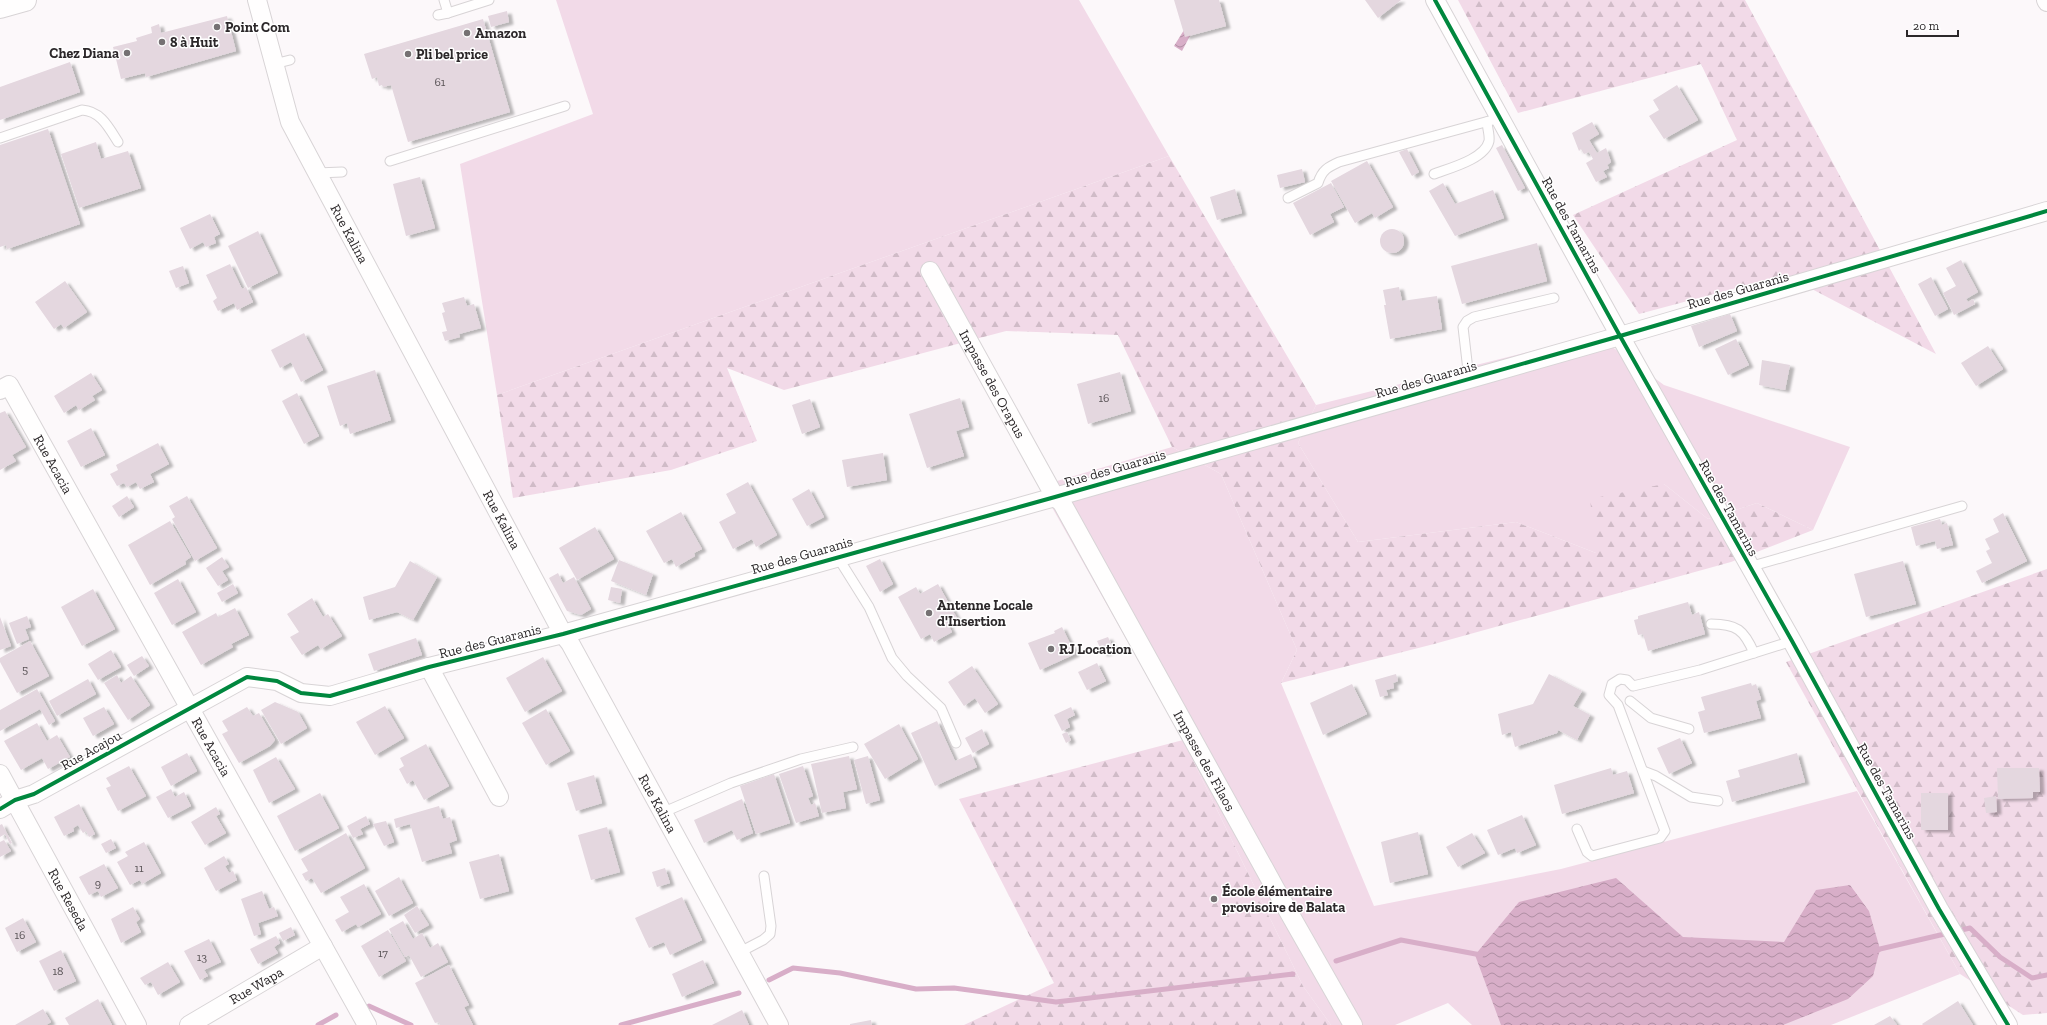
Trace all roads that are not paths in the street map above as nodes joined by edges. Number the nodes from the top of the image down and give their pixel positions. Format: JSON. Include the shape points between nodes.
{"nodes":[{"id":1,"x":25,"y":0,"type":"edge"},
{"id":2,"x":257,"y":0,"type":"edge"},
{"id":3,"x":444,"y":0,"type":"edge"},
{"id":4,"x":489,"y":0,"type":"edge"},
{"id":5,"x":1435,"y":0,"type":"edge"},
{"id":6,"x":479,"y":2,"type":"edge"},
{"id":7,"x":0,"y":7,"type":"edge"},
{"id":8,"x":448,"y":12,"type":"junction"},
{"id":9,"x":438,"y":15,"type":"dead end"},
{"id":10,"x":565,"y":106,"type":"dead end"},
{"id":11,"x":1494,"y":120,"type":"junction"},
{"id":12,"x":0,"y":138,"type":"edge"},
{"id":13,"x":118,"y":142,"type":"dead end"},
{"id":14,"x":390,"y":161,"type":"dead end"},
{"id":15,"x":342,"y":172,"type":"dead end"},
{"id":16,"x":317,"y":173,"type":"junction"},
{"id":17,"x":1434,"y":174,"type":"dead end"},
{"id":18,"x":1288,"y":198,"type":"dead end"},
{"id":19,"x":2047,"y":211,"type":"edge"},
{"id":20,"x":930,"y":271,"type":"dead end"},
{"id":21,"x":1554,"y":298,"type":"dead end"},
{"id":22,"x":1620,"y":336,"type":"junction"},
{"id":23,"x":1468,"y":378,"type":"junction"},
{"id":24,"x":5,"y":388,"type":"edge"},
{"id":25,"x":1055,"y":497,"type":"junction"},
{"id":26,"x":1962,"y":506,"type":"dead end"},
{"id":27,"x":837,"y":556,"type":"junction"},
{"id":28,"x":1749,"y":567,"type":"junction"},
{"id":29,"x":1711,"y":624,"type":"dead end"},
{"id":30,"x":563,"y":634,"type":"junction"},
{"id":31,"x":1792,"y":641,"type":"junction"},
{"id":32,"x":1754,"y":654,"type":"junction"},
{"id":33,"x":429,"y":667,"type":"junction"},
{"id":34,"x":1633,"y":686,"type":"junction"},
{"id":35,"x":1630,"y":701,"type":"junction"},
{"id":36,"x":1618,"y":706,"type":"junction"},
{"id":37,"x":191,"y":708,"type":"junction"},
{"id":38,"x":1689,"y":729,"type":"dead end"},
{"id":39,"x":956,"y":743,"type":"dead end"},
{"id":40,"x":854,"y":747,"type":"dead end"},
{"id":41,"x":1643,"y":771,"type":"junction"},
{"id":42,"x":0,"y":774,"type":"edge"},
{"id":43,"x":499,"y":797,"type":"dead end"},
{"id":44,"x":1718,"y":801,"type":"dead end"},
{"id":45,"x":7,"y":804,"type":"edge"},
{"id":46,"x":664,"y":812,"type":"junction"},
{"id":47,"x":1578,"y":829,"type":"dead end"},
{"id":48,"x":764,"y":876,"type":"dead end"},
{"id":49,"x":323,"y":946,"type":"junction"},
{"id":50,"x":740,"y":952,"type":"junction"},
{"id":51,"x":137,"y":1025,"type":"edge"},
{"id":52,"x":189,"y":1025,"type":"edge"},
{"id":53,"x":367,"y":1025,"type":"edge"},
{"id":54,"x":779,"y":1025,"type":"edge"},
{"id":55,"x":1353,"y":1025,"type":"edge"},
{"id":56,"x":2008,"y":1025,"type":"edge"}],
"edges":[{"from":1,"to":7,"type":"main road"},
{"from":2,"to":16,"type":"street","name":"Rue Kalina","via":[[282,62],[290,122]]},
{"from":3,"to":8,"type":"lane"},
{"from":4,"to":6,"type":"lane"},
{"from":5,"to":11,"type":"street","name":"Rue des Tamarins"},
{"from":6,"to":8,"type":"lane"},
{"from":8,"to":9,"type":"lane"},
{"from":10,"to":14,"type":"lane"},
{"from":11,"to":17,"type":"lane","via":[[1489,141],[1474,159]]},
{"from":11,"to":18,"type":"lane","via":[[1339,162],[1321,173],[1318,182]]},
{"from":11,"to":22,"type":"street","name":"Rue des Tamarins"},
{"from":12,"to":13,"type":"lane","via":[[82,110],[101,118]]},
{"from":15,"to":16,"type":"lane"},
{"from":16,"to":30,"type":"street","name":"Rue Kalina"},
{"from":19,"to":22,"type":"street","name":"Rue des Guaranis"},
{"from":20,"to":25,"type":"street","name":"Impasse des Orapus"},
{"from":21,"to":23,"type":"lane","via":[[1474,317],[1467,321],[1463,327]]},
{"from":22,"to":23,"type":"street","name":"Rue des Guaranis"},
{"from":22,"to":28,"type":"street","name":"Rue des Tamarins"},
{"from":23,"to":25,"type":"street","name":"Rue des Guaranis"},
{"from":24,"to":37,"type":"street","name":"Rue Acacia"},
{"from":25,"to":27,"type":"street","name":"Rue des Guaranis"},
{"from":25,"to":55,"type":"street","name":"Impasse des Filaos","via":[[1062,503]]},
{"from":26,"to":28,"type":"lane"},
{"from":27,"to":30,"type":"street","name":"Rue des Guaranis"},
{"from":27,"to":39,"type":"lane","via":[[869,607],[892,658],[941,708]]},
{"from":28,"to":31,"type":"street","name":"Rue des Tamarins"},
{"from":29,"to":32,"type":"lane","via":[[1727,624],[1739,629]]},
{"from":30,"to":33,"type":"street","name":"Rue des Guaranis"},
{"from":30,"to":46,"type":"street","name":"Rue Kalina","via":[[570,642]]},
{"from":31,"to":32,"type":"lane"},
{"from":31,"to":56,"type":"street","name":"Rue des Tamarins","via":[[1945,920]]},
{"from":32,"to":34,"type":"lane"},
{"from":33,"to":37,"type":"street","name":"Rue des Guaranis","via":[[330,696],[301,693],[277,681],[247,677]]},
{"from":33,"to":43,"type":"street"},
{"from":34,"to":35,"type":"lane","via":[[1634,693]]},
{"from":34,"to":36,"type":"lane","via":[[1627,680],[1620,679],[1612,684],[1609,695]]},
{"from":35,"to":36,"type":"lane"},
{"from":35,"to":38,"type":"lane","via":[[1651,718]]},
{"from":36,"to":41,"type":"lane"},
{"from":37,"to":45,"type":"street","name":"Rue Acajou","via":[[34,794]]},
{"from":37,"to":49,"type":"street","name":"Rue Acacia"},
{"from":40,"to":46,"type":"lane","via":[[787,764],[731,783]]},
{"from":41,"to":44,"type":"lane","via":[[1691,797]]},
{"from":41,"to":47,"type":"lane","via":[[1665,831],[1660,838],[1592,856],[1587,852]]},
{"from":42,"to":45,"type":"street","name":"Rue Reseda"},
{"from":45,"to":51,"type":"street","name":"Rue Reseda"},
{"from":46,"to":50,"type":"street","name":"Rue Kalina"},
{"from":48,"to":50,"type":"lane","via":[[770,934]]},
{"from":49,"to":52,"type":"street","name":"Rue Wapa"},
{"from":49,"to":53,"type":"street","name":"Rue Acacia"},
{"from":50,"to":54,"type":"street","name":"Rue Kalina"}]}
